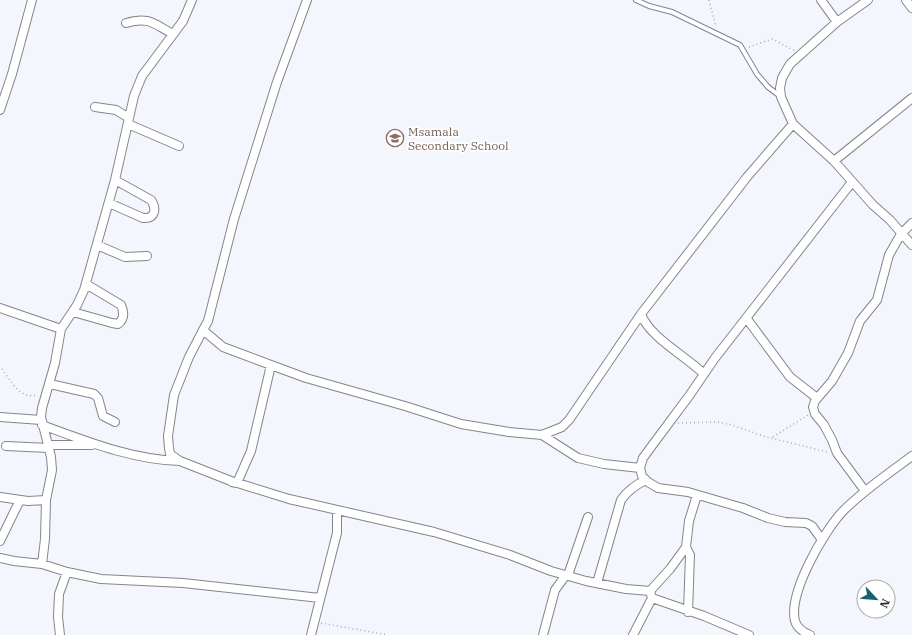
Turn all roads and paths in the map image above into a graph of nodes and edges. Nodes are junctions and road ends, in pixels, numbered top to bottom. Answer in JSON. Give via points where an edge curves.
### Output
{"nodes":[{"id":1,"x":32,"y":0,"type":"edge"},
{"id":2,"x":192,"y":0,"type":"edge"},
{"id":3,"x":307,"y":0,"type":"edge"},
{"id":4,"x":636,"y":0,"type":"edge"},
{"id":5,"x":709,"y":0,"type":"edge"},
{"id":6,"x":821,"y":0,"type":"edge"},
{"id":7,"x":868,"y":0,"type":"edge"},
{"id":8,"x":906,"y":0,"type":"edge"},
{"id":9,"x":912,"y":8,"type":"edge"},
{"id":10,"x":837,"y":22,"type":"junction"},
{"id":11,"x":126,"y":23,"type":"dead end"},
{"id":12,"x":717,"y":33,"type":"junction"},
{"id":13,"x":173,"y":34,"type":"junction"},
{"id":14,"x":743,"y":48,"type":"junction"},
{"id":15,"x":799,"y":54,"type":"junction"},
{"id":16,"x":781,"y":97,"type":"junction"},
{"id":17,"x":912,"y":98,"type":"edge"},
{"id":18,"x":95,"y":107,"type":"dead end"},
{"id":19,"x":0,"y":110,"type":"edge"},
{"id":20,"x":128,"y":121,"type":"junction"},
{"id":21,"x":793,"y":124,"type":"junction"},
{"id":22,"x":179,"y":146,"type":"dead end"},
{"id":23,"x":834,"y":161,"type":"junction"},
{"id":24,"x":115,"y":180,"type":"junction"},
{"id":25,"x":852,"y":182,"type":"junction"},
{"id":26,"x":109,"y":203,"type":"junction"},
{"id":27,"x":912,"y":224,"type":"edge"},
{"id":28,"x":901,"y":234,"type":"junction"},
{"id":29,"x":97,"y":245,"type":"junction"},
{"id":30,"x":912,"y":245,"type":"edge"},
{"id":31,"x":147,"y":256,"type":"dead end"},
{"id":32,"x":86,"y":284,"type":"junction"},
{"id":33,"x":0,"y":308,"type":"edge"},
{"id":34,"x":73,"y":312,"type":"junction"},
{"id":35,"x":641,"y":314,"type":"junction"},
{"id":36,"x":747,"y":319,"type":"junction"},
{"id":37,"x":61,"y":329,"type":"junction"},
{"id":38,"x":203,"y":330,"type":"junction"},
{"id":39,"x":271,"y":365,"type":"junction"},
{"id":40,"x":2,"y":369,"type":"dead end"},
{"id":41,"x":704,"y":374,"type":"junction"},
{"id":42,"x":48,"y":387,"type":"junction"},
{"id":43,"x":817,"y":398,"type":"junction"},
{"id":44,"x":814,"y":410,"type":"junction"},
{"id":45,"x":0,"y":416,"type":"edge"},
{"id":46,"x":42,"y":422,"type":"junction"},
{"id":47,"x":115,"y":422,"type":"dead end"},
{"id":48,"x":668,"y":424,"type":"junction"},
{"id":49,"x":542,"y":435,"type":"junction"},
{"id":50,"x":772,"y":438,"type":"junction"},
{"id":51,"x":99,"y":444,"type":"junction"},
{"id":52,"x":6,"y":446,"type":"dead end"},
{"id":53,"x":48,"y":447,"type":"junction"},
{"id":54,"x":836,"y":453,"type":"junction"},
{"id":55,"x":912,"y":456,"type":"edge"},
{"id":56,"x":180,"y":461,"type":"junction"},
{"id":57,"x":640,"y":468,"type":"junction"},
{"id":58,"x":646,"y":480,"type":"junction"},
{"id":59,"x":232,"y":481,"type":"junction"},
{"id":60,"x":865,"y":491,"type":"junction"},
{"id":61,"x":697,"y":495,"type":"junction"},
{"id":62,"x":0,"y":497,"type":"edge"},
{"id":63,"x":20,"y":500,"type":"junction"},
{"id":64,"x":46,"y":500,"type":"junction"},
{"id":65,"x":337,"y":511,"type":"junction"},
{"id":66,"x":588,"y":518,"type":"dead end"},
{"id":67,"x":822,"y":540,"type":"junction"},
{"id":68,"x":0,"y":542,"type":"edge"},
{"id":69,"x":686,"y":547,"type":"junction"},
{"id":70,"x":0,"y":558,"type":"edge"},
{"id":71,"x":42,"y":564,"type":"junction"},
{"id":72,"x":67,"y":572,"type":"junction"},
{"id":73,"x":567,"y":575,"type":"junction"},
{"id":74,"x":597,"y":583,"type":"junction"},
{"id":75,"x":651,"y":594,"type":"junction"},
{"id":76,"x":320,"y":598,"type":"junction"},
{"id":77,"x":688,"y":612,"type":"junction"},
{"id":78,"x":314,"y":622,"type":"junction"},
{"id":79,"x":60,"y":635,"type":"edge"},
{"id":80,"x":311,"y":635,"type":"edge"},
{"id":81,"x":388,"y":635,"type":"edge"},
{"id":82,"x":543,"y":635,"type":"edge"},
{"id":83,"x":633,"y":635,"type":"edge"},
{"id":84,"x":749,"y":635,"type":"edge"},
{"id":85,"x":809,"y":635,"type":"edge"}],
"edges":[{"from":1,"to":19,"type":"street"},
{"from":2,"to":13,"type":"street","via":[[183,21]]},
{"from":3,"to":38,"type":"street","via":[[277,82],[234,219],[208,321]]},
{"from":4,"to":12,"type":"lane","via":[[672,12]]},
{"from":5,"to":12,"type":"path"},
{"from":6,"to":10,"type":"street"},
{"from":7,"to":10,"type":"street"},
{"from":8,"to":9,"type":"street"},
{"from":10,"to":15,"type":"street"},
{"from":11,"to":13,"type":"street","via":[[152,21]]},
{"from":12,"to":14,"type":"lane"},
{"from":13,"to":20,"type":"street","via":[[142,76]]},
{"from":14,"to":15,"type":"path","via":[[772,39]]},
{"from":14,"to":16,"type":"lane","via":[[757,74]]},
{"from":15,"to":16,"type":"street","via":[[782,78]]},
{"from":16,"to":21,"type":"street"},
{"from":17,"to":23,"type":"street"},
{"from":18,"to":20,"type":"street","via":[[116,110]]},
{"from":20,"to":22,"type":"street"},
{"from":20,"to":24,"type":"street"},
{"from":21,"to":23,"type":"street"},
{"from":21,"to":35,"type":"street","via":[[747,177]]},
{"from":23,"to":25,"type":"street"},
{"from":24,"to":26,"type":"street"},
{"from":24,"to":26,"type":"street","via":[[151,200],[153,216],[149,219],[143,218]]},
{"from":25,"to":28,"type":"street"},
{"from":25,"to":36,"type":"street"},
{"from":26,"to":29,"type":"street"},
{"from":27,"to":28,"type":"street"},
{"from":28,"to":30,"type":"street"},
{"from":28,"to":43,"type":"street","via":[[889,255],[877,300],[860,321],[848,353],[832,381]]},
{"from":29,"to":31,"type":"street","via":[[125,257]]},
{"from":29,"to":32,"type":"street"},
{"from":32,"to":34,"type":"street"},
{"from":32,"to":34,"type":"street","via":[[121,305],[122,321],[118,324],[112,323]]},
{"from":33,"to":37,"type":"street"},
{"from":34,"to":37,"type":"street"},
{"from":35,"to":41,"type":"street","via":[[651,331]]},
{"from":35,"to":49,"type":"street","via":[[569,420],[562,427]]},
{"from":36,"to":41,"type":"street"},
{"from":36,"to":43,"type":"street","via":[[790,378]]},
{"from":37,"to":42,"type":"street"},
{"from":38,"to":39,"type":"street","via":[[223,347]]},
{"from":38,"to":56,"type":"street","via":[[174,394],[168,436],[169,448],[170,454]]},
{"from":39,"to":49,"type":"street","via":[[306,378],[461,424]]},
{"from":39,"to":59,"type":"street","via":[[247,461],[237,482]]},
{"from":40,"to":42,"type":"path","via":[[22,393],[34,396]]},
{"from":41,"to":48,"type":"street"},
{"from":42,"to":46,"type":"street","via":[[42,408]]},
{"from":42,"to":47,"type":"street","via":[[94,394],[98,398],[103,416]]},
{"from":43,"to":44,"type":"street"},
{"from":44,"to":50,"type":"path"},
{"from":44,"to":54,"type":"street","via":[[824,425]]},
{"from":45,"to":46,"type":"street"},
{"from":46,"to":51,"type":"street"},
{"from":46,"to":53,"type":"street"},
{"from":48,"to":50,"type":"path","via":[[718,422]]},
{"from":48,"to":57,"type":"street","via":[[643,458]]},
{"from":49,"to":57,"type":"street","via":[[578,458]]},
{"from":50,"to":54,"type":"path"},
{"from":51,"to":53,"type":"street"},
{"from":51,"to":56,"type":"street","via":[[158,461]]},
{"from":52,"to":53,"type":"street"},
{"from":53,"to":64,"type":"street","via":[[52,470]]},
{"from":54,"to":60,"type":"street"},
{"from":55,"to":60,"type":"street"},
{"from":56,"to":59,"type":"street"},
{"from":57,"to":58,"type":"street"},
{"from":58,"to":61,"type":"street","via":[[658,488]]},
{"from":58,"to":74,"type":"street","via":[[626,492],[621,500]]},
{"from":59,"to":65,"type":"street"},
{"from":60,"to":67,"type":"street","via":[[835,520]]},
{"from":61,"to":67,"type":"street","via":[[768,518],[806,523],[812,526]]},
{"from":61,"to":69,"type":"street","via":[[689,521]]},
{"from":62,"to":63,"type":"street"},
{"from":63,"to":64,"type":"street"},
{"from":63,"to":68,"type":"street"},
{"from":64,"to":71,"type":"street"},
{"from":65,"to":73,"type":"street","via":[[434,532]]},
{"from":65,"to":76,"type":"street","via":[[337,533]]},
{"from":66,"to":73,"type":"street"},
{"from":67,"to":85,"type":"street","via":[[806,568],[795,603],[795,621],[802,631]]},
{"from":69,"to":75,"type":"street"},
{"from":69,"to":77,"type":"street","via":[[690,555]]},
{"from":70,"to":71,"type":"street"},
{"from":71,"to":72,"type":"street"},
{"from":72,"to":76,"type":"street","via":[[101,580],[183,583]]},
{"from":72,"to":79,"type":"street","via":[[59,594]]},
{"from":73,"to":74,"type":"street"},
{"from":73,"to":82,"type":"street","via":[[555,590]]},
{"from":74,"to":75,"type":"street"},
{"from":75,"to":77,"type":"street"},
{"from":75,"to":83,"type":"street"},
{"from":76,"to":78,"type":"street"},
{"from":77,"to":84,"type":"street"},
{"from":78,"to":80,"type":"street"},
{"from":78,"to":81,"type":"path"}]}
